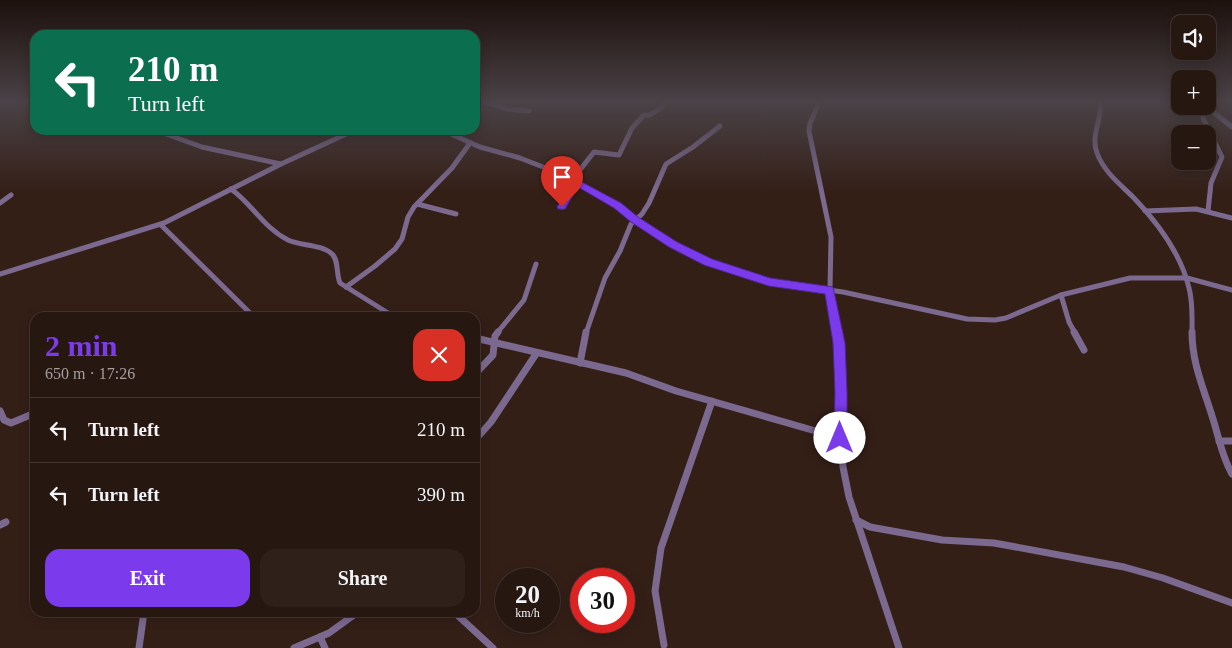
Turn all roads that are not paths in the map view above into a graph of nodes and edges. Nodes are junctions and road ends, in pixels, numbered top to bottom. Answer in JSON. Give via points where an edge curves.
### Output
{"nodes":[{"id":1,"x":630,"y":131,"type":"edge"},
{"id":2,"x":713,"y":131,"type":"edge"},
{"id":3,"x":809,"y":131,"type":"edge"},
{"id":4,"x":1094,"y":131,"type":"edge"},
{"id":5,"x":1210,"y":131,"type":"edge"},
{"id":6,"x":168,"y":135,"type":"edge"},
{"id":7,"x":344,"y":135,"type":"edge"},
{"id":8,"x":453,"y":135,"type":"edge"},
{"id":9,"x":470,"y":143,"type":"junction"},
{"id":10,"x":281,"y":164,"type":"junction"},
{"id":11,"x":574,"y":181,"type":"junction"},
{"id":12,"x":231,"y":189,"type":"junction"},
{"id":13,"x":11,"y":195,"type":"dead end"},
{"id":14,"x":0,"y":203,"type":"edge"},
{"id":15,"x":417,"y":204,"type":"junction"},
{"id":16,"x":562,"y":207,"type":"dead end"},
{"id":17,"x":1145,"y":211,"type":"junction"},
{"id":18,"x":1208,"y":211,"type":"junction"},
{"id":19,"x":456,"y":214,"type":"dead end"},
{"id":20,"x":1232,"y":218,"type":"edge"},
{"id":21,"x":634,"y":220,"type":"junction"},
{"id":22,"x":161,"y":225,"type":"junction"},
{"id":23,"x":536,"y":264,"type":"dead end"},
{"id":24,"x":0,"y":274,"type":"edge"},
{"id":25,"x":1187,"y":278,"type":"junction"},
{"id":26,"x":346,"y":287,"type":"junction"},
{"id":27,"x":830,"y":290,"type":"junction"},
{"id":28,"x":1232,"y":290,"type":"edge"},
{"id":29,"x":1061,"y":295,"type":"junction"},
{"id":30,"x":249,"y":312,"type":"edge"},
{"id":31,"x":386,"y":312,"type":"edge"},
{"id":32,"x":480,"y":339,"type":"edge"},
{"id":33,"x":494,"y":343,"type":"junction"},
{"id":34,"x":1084,"y":350,"type":"dead end"},
{"id":35,"x":536,"y":354,"type":"junction"},
{"id":36,"x":580,"y":362,"type":"junction"},
{"id":37,"x":480,"y":368,"type":"edge"},
{"id":38,"x":712,"y":401,"type":"junction"},
{"id":39,"x":0,"y":411,"type":"edge"},
{"id":40,"x":30,"y":415,"type":"edge"},
{"id":41,"x":480,"y":434,"type":"edge"},
{"id":42,"x":840,"y":438,"type":"junction"},
{"id":43,"x":1219,"y":441,"type":"junction"},
{"id":44,"x":1232,"y":441,"type":"edge"},
{"id":45,"x":1232,"y":474,"type":"edge"},
{"id":46,"x":856,"y":520,"type":"junction"},
{"id":47,"x":1232,"y":603,"type":"edge"},
{"id":48,"x":143,"y":617,"type":"edge"},
{"id":49,"x":353,"y":617,"type":"edge"},
{"id":50,"x":459,"y":617,"type":"edge"},
{"id":51,"x":320,"y":637,"type":"junction"},
{"id":52,"x":664,"y":644,"type":"dead end"},
{"id":53,"x":139,"y":648,"type":"edge"},
{"id":54,"x":294,"y":648,"type":"edge"},
{"id":55,"x":325,"y":648,"type":"edge"},
{"id":56,"x":493,"y":648,"type":"edge"},
{"id":57,"x":899,"y":648,"type":"edge"}],
"edges":[{"from":1,"to":11,"type":"street","via":[[619,155],[594,152]]},
{"from":2,"to":21,"type":"street","via":[[666,164],[649,203]]},
{"from":3,"to":27,"type":"street","via":[[831,233]]},
{"from":4,"to":17,"type":"street","via":[[1099,156],[1114,181]]},
{"from":5,"to":18,"type":"street","via":[[1222,157],[1210,188]]},
{"from":6,"to":10,"type":"street","via":[[222,153]]},
{"from":7,"to":10,"type":"street"},
{"from":8,"to":9,"type":"street"},
{"from":9,"to":11,"type":"street","via":[[536,164]]},
{"from":9,"to":15,"type":"street","via":[[454,166]]},
{"from":10,"to":12,"type":"street"},
{"from":11,"to":16,"type":"street"},
{"from":11,"to":21,"type":"street","via":[[618,205]]},
{"from":12,"to":22,"type":"street"},
{"from":12,"to":26,"type":"street","via":[[244,198],[274,232],[334,256],[335,273]]},
{"from":13,"to":14,"type":"street"},
{"from":15,"to":19,"type":"street"},
{"from":15,"to":26,"type":"street","via":[[407,220],[399,244]]},
{"from":17,"to":18,"type":"street"},
{"from":17,"to":25,"type":"street","via":[[1163,235]]},
{"from":18,"to":20,"type":"street"},
{"from":21,"to":27,"type":"street","via":[[687,253],[734,272],[769,282]]},
{"from":21,"to":36,"type":"street","via":[[605,278],[584,339]]},
{"from":22,"to":24,"type":"street"},
{"from":22,"to":30,"type":"street"},
{"from":23,"to":33,"type":"street","via":[[524,300],[495,336]]},
{"from":25,"to":28,"type":"street"},
{"from":25,"to":29,"type":"street","via":[[1130,278]]},
{"from":25,"to":43,"type":"street","via":[[1193,318],[1192,350]]},
{"from":26,"to":31,"type":"street"},
{"from":27,"to":29,"type":"street","via":[[966,320],[1006,318]]},
{"from":27,"to":42,"type":"street","via":[[839,343]]},
{"from":29,"to":34,"type":"street","via":[[1069,322]]},
{"from":32,"to":33,"type":"street"},
{"from":33,"to":35,"type":"street"},
{"from":33,"to":37,"type":"street","via":[[492,355]]},
{"from":35,"to":36,"type":"street"},
{"from":35,"to":41,"type":"street"},
{"from":36,"to":38,"type":"street"},
{"from":38,"to":42,"type":"street"},
{"from":38,"to":52,"type":"street","via":[[661,548],[655,591]]},
{"from":39,"to":40,"type":"street","via":[[4,420],[11,423]]},
{"from":42,"to":46,"type":"street","via":[[847,490]]},
{"from":43,"to":44,"type":"street"},
{"from":43,"to":45,"type":"street"},
{"from":46,"to":47,"type":"street","via":[[870,527],[942,540],[994,543],[1134,569]]},
{"from":46,"to":57,"type":"street"},
{"from":48,"to":53,"type":"street"},
{"from":49,"to":51,"type":"street"},
{"from":50,"to":56,"type":"street"},
{"from":51,"to":54,"type":"street"},
{"from":51,"to":55,"type":"street"}]}
